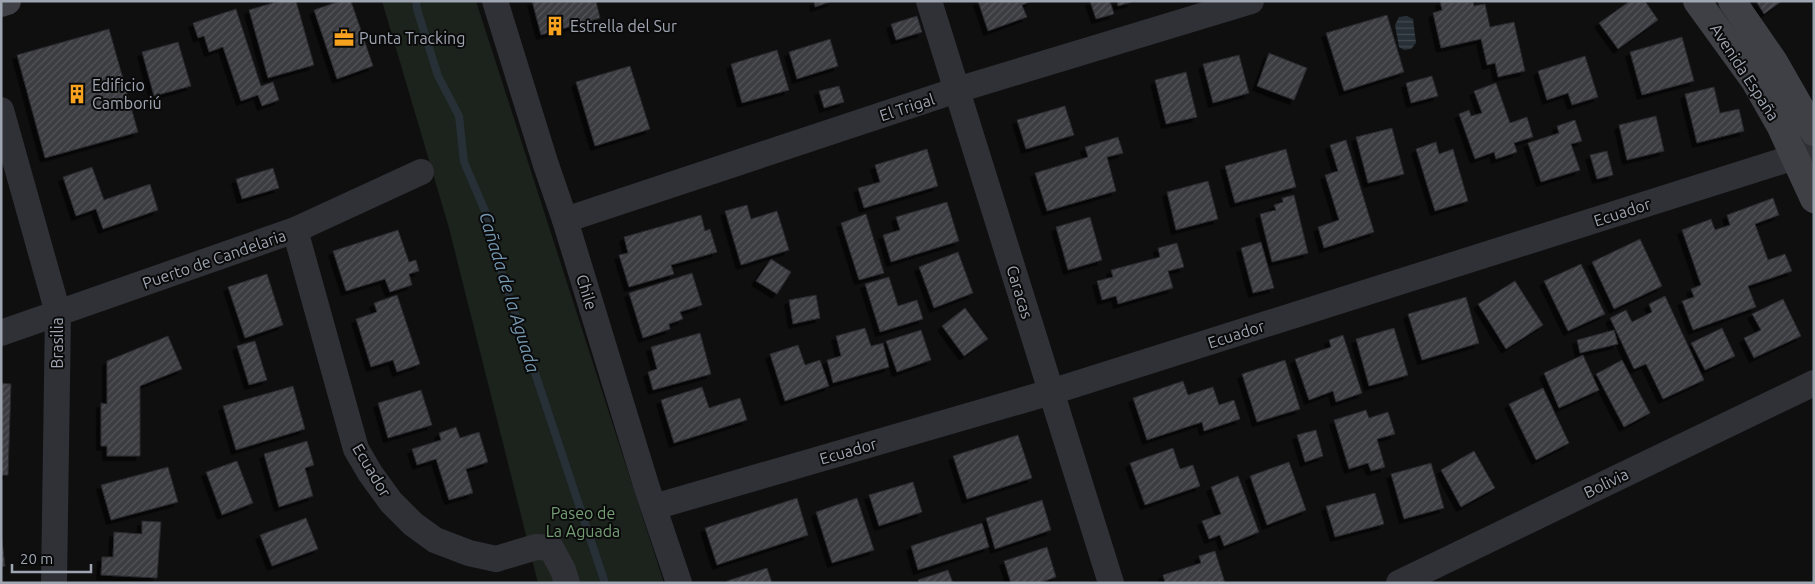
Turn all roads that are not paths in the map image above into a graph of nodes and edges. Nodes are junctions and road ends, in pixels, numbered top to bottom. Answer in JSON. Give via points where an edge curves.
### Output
{"nodes":[{"id":1,"x":7,"y":1,"type":"edge"},
{"id":2,"x":495,"y":1,"type":"edge"},
{"id":3,"x":929,"y":1,"type":"edge"},
{"id":4,"x":1251,"y":1,"type":"edge"},
{"id":5,"x":1697,"y":1,"type":"edge"},
{"id":6,"x":1732,"y":1,"type":"edge"},
{"id":7,"x":1,"y":3,"type":"edge"},
{"id":8,"x":957,"y":90,"type":"junction"},
{"id":9,"x":1,"y":110,"type":"edge"},
{"id":10,"x":1803,"y":121,"type":"edge"},
{"id":11,"x":1804,"y":154,"type":"edge"},
{"id":12,"x":422,"y":172,"type":"dead end"},
{"id":13,"x":1814,"y":199,"type":"edge"},
{"id":14,"x":565,"y":220,"type":"junction"},
{"id":15,"x":295,"y":230,"type":"junction"},
{"id":16,"x":58,"y":313,"type":"junction"},
{"id":17,"x":1,"y":333,"type":"edge"},
{"id":18,"x":1814,"y":383,"type":"edge"},
{"id":19,"x":1051,"y":392,"type":"junction"},
{"id":20,"x":654,"y":507,"type":"junction"},
{"id":21,"x":54,"y":583,"type":"edge"},
{"id":22,"x":567,"y":583,"type":"edge"},
{"id":23,"x":679,"y":583,"type":"edge"},
{"id":24,"x":1111,"y":583,"type":"edge"},
{"id":25,"x":1399,"y":583,"type":"edge"}],
"edges":[{"from":1,"to":7,"type":"main road"},
{"from":2,"to":14,"type":"street","name":"Chile"},
{"from":3,"to":8,"type":"street","name":"Caracas"},
{"from":4,"to":8,"type":"street","name":"El Trigal"},
{"from":5,"to":10,"type":"main road","name":"Avenida España","via":[[1755,81]]},
{"from":6,"to":10,"type":"main road","name":"Avenida España","via":[[1774,62]]},
{"from":8,"to":14,"type":"street","name":"El Trigal"},
{"from":8,"to":19,"type":"street","name":"Caracas"},
{"from":9,"to":16,"type":"street","name":"Brasilia"},
{"from":10,"to":11,"type":"main road","name":"Avenida España"},
{"from":11,"to":13,"type":"main road","name":"Avenida España"},
{"from":11,"to":19,"type":"street","name":"Ecuador"},
{"from":12,"to":15,"type":"street","name":"Puerto de Candelaria"},
{"from":14,"to":20,"type":"street","name":"Chile"},
{"from":15,"to":16,"type":"street","name":"Puerto de Candelaria"},
{"from":15,"to":22,"type":"street","name":"Ecuador","via":[[356,449],[391,502],[435,540],[469,554],[496,559],[536,546],[551,548]]},
{"from":16,"to":17,"type":"street","name":"Puerto de Candelaria"},
{"from":16,"to":21,"type":"street","name":"Brasilia"},
{"from":18,"to":25,"type":"street","name":"Bolivia"},
{"from":19,"to":20,"type":"street","name":"Ecuador"},
{"from":19,"to":24,"type":"street","name":"Caracas"},
{"from":20,"to":23,"type":"street","name":"Chile"}]}
